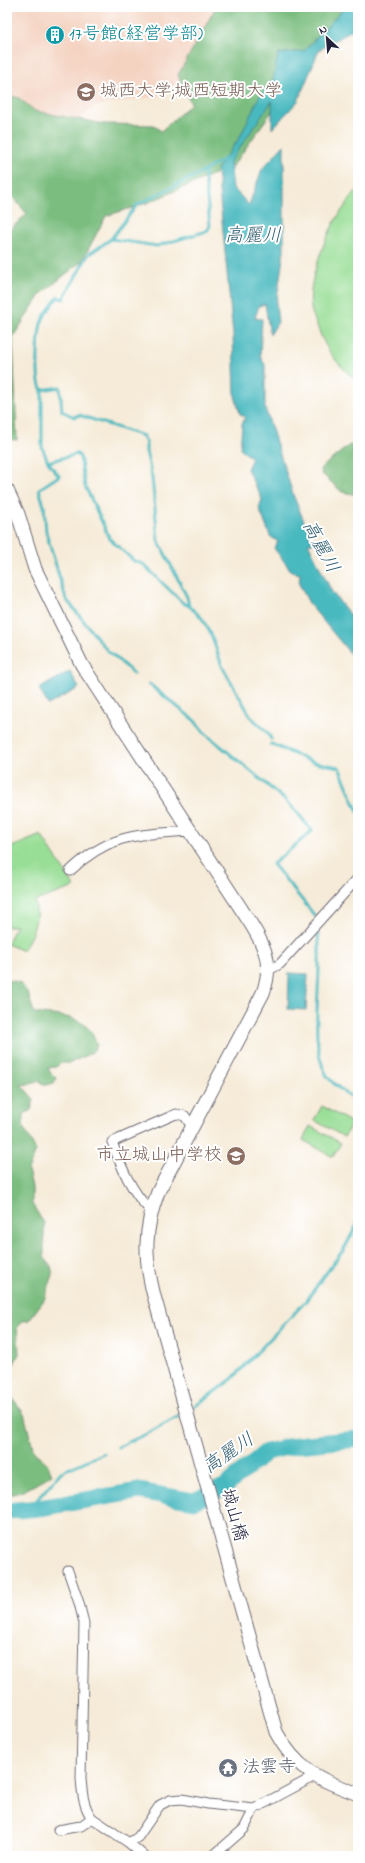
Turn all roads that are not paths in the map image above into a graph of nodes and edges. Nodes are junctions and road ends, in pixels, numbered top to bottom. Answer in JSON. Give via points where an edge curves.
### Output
{"nodes":[{"id":1,"x":7,"y":490,"type":"edge"},
{"id":2,"x":190,"y":830,"type":"junction"},
{"id":3,"x":70,"y":871,"type":"dead end"},
{"id":4,"x":358,"y":878,"type":"edge"},
{"id":5,"x":269,"y":970,"type":"junction"},
{"id":6,"x":192,"y":1127,"type":"junction"},
{"id":7,"x":151,"y":1211,"type":"junction"},
{"id":8,"x":68,"y":1571,"type":"dead end"},
{"id":9,"x":315,"y":1776,"type":"junction"},
{"id":10,"x":358,"y":1794,"type":"edge"},
{"id":11,"x":254,"y":1808,"type":"junction"},
{"id":12,"x":92,"y":1818,"type":"junction"},
{"id":13,"x":58,"y":1830,"type":"dead end"},
{"id":14,"x":129,"y":1843,"type":"junction"},
{"id":15,"x":144,"y":1856,"type":"edge"},
{"id":16,"x":213,"y":1856,"type":"edge"}],
"edges":[{"from":1,"to":2,"type":"street","via":[[18,514],[35,569],[82,665]]},
{"from":2,"to":3,"type":"street","via":[[114,841],[100,847]]},
{"from":2,"to":5,"type":"street","via":[[258,935],[266,952]]},
{"from":4,"to":5,"type":"street","via":[[280,964]]},
{"from":5,"to":6,"type":"street","name":"城山橋","via":[[264,993]]},
{"from":6,"to":7,"type":"street","name":"城山橋","via":[[158,1192]]},
{"from":6,"to":7,"type":"street","via":[[185,1116],[176,1114],[112,1142],[134,1190],[141,1202]]},
{"from":7,"to":9,"type":"street","name":"城山橋","via":[[146,1245],[147,1267],[276,1732],[289,1754]]},
{"from":8,"to":12,"type":"street","via":[[84,1623],[81,1778],[83,1800]]},
{"from":9,"to":10,"type":"street","name":"城山橋"},
{"from":9,"to":11,"type":"street"},
{"from":11,"to":14,"type":"street","via":[[182,1799],[170,1800],[160,1805],[138,1837]]},
{"from":11,"to":16,"type":"street","via":[[244,1829]]},
{"from":12,"to":13,"type":"street","via":[[81,1826]]},
{"from":12,"to":14,"type":"street"},
{"from":14,"to":15,"type":"street"}]}
